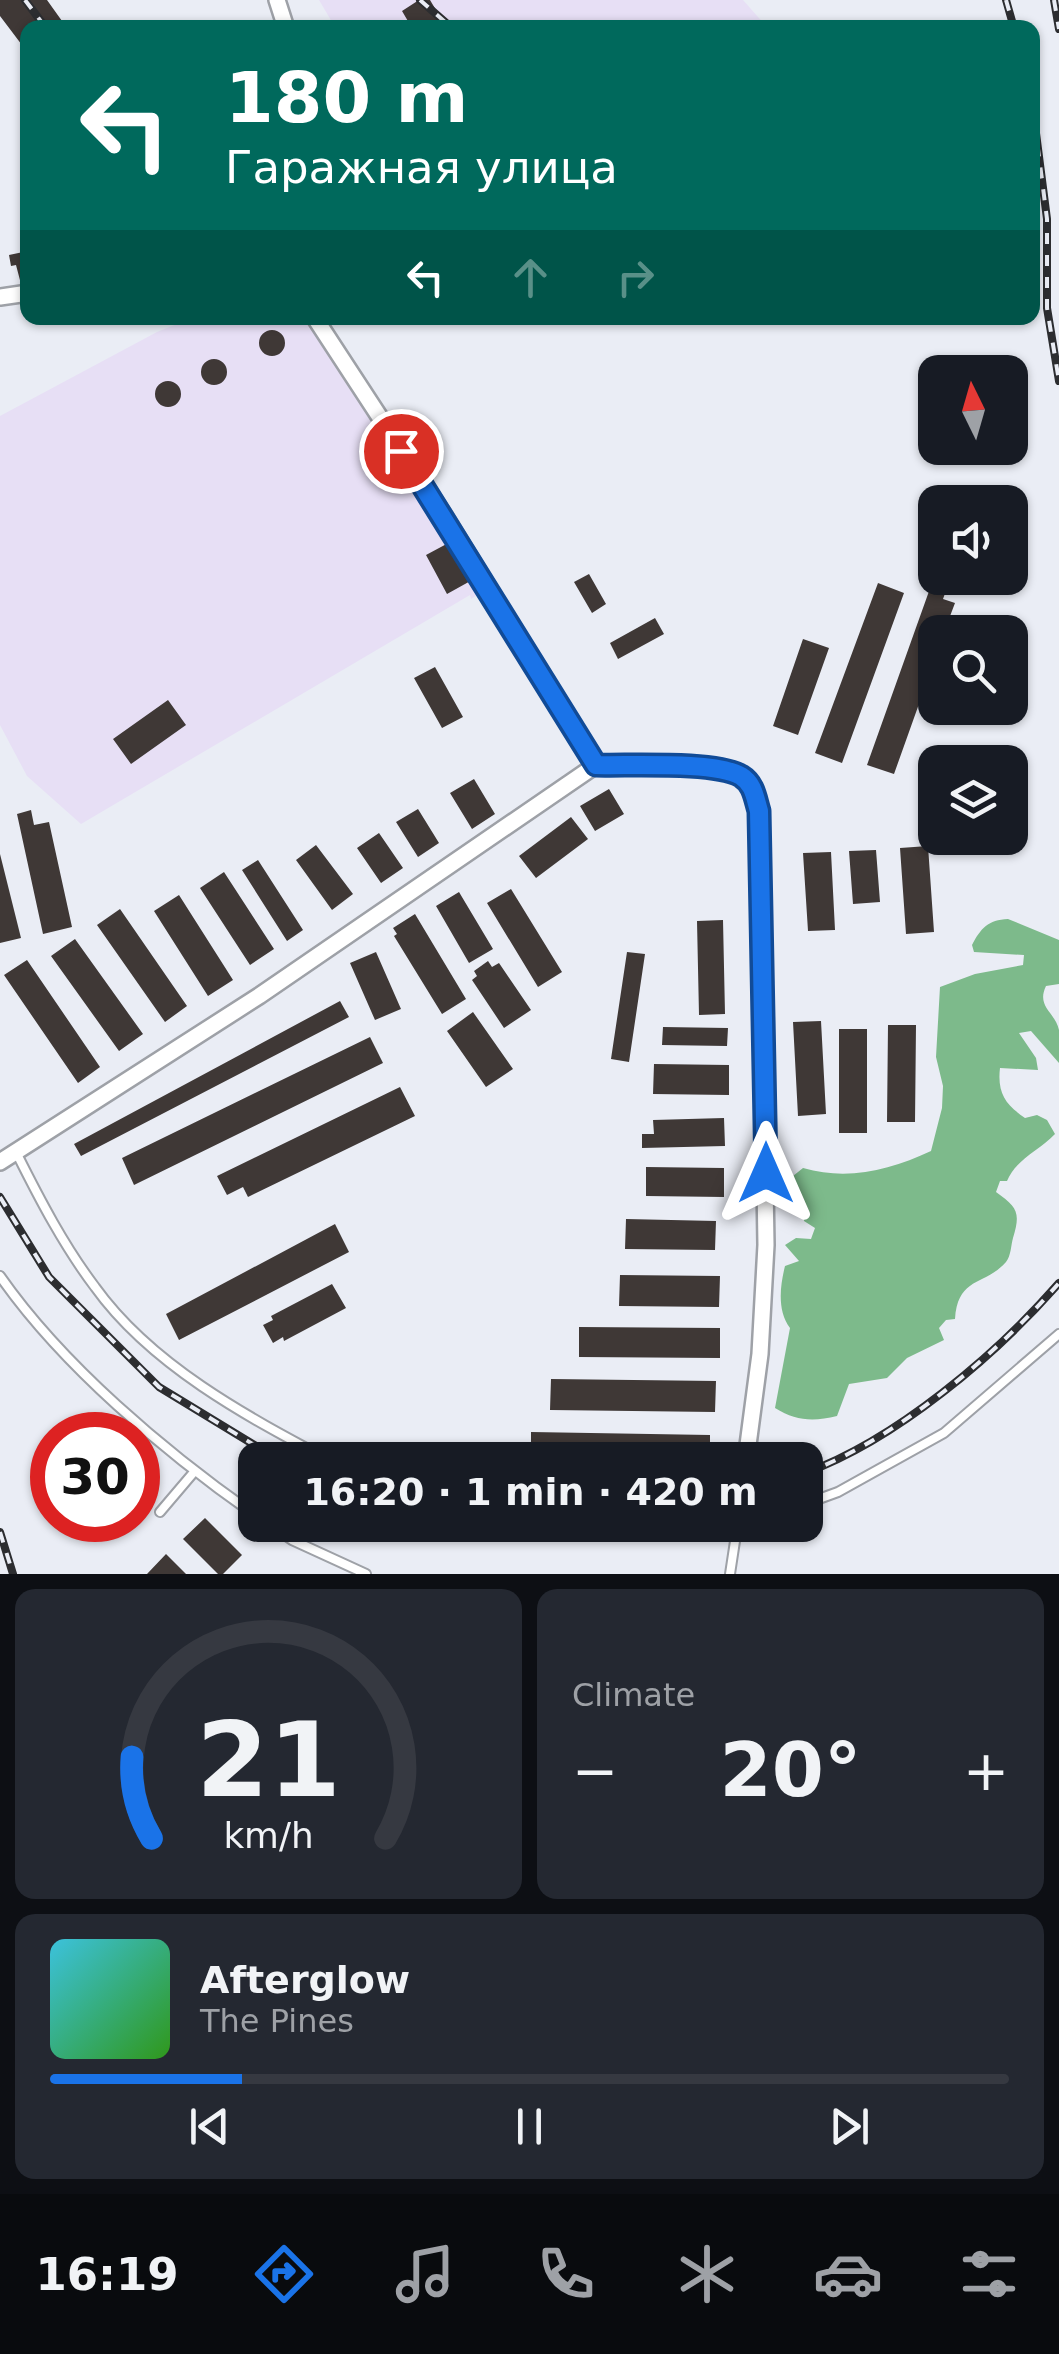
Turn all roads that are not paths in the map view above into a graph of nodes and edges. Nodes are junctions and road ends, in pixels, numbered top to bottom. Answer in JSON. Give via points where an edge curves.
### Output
{"nodes":[{"id":1,"x":319,"y":325,"type":"edge"},
{"id":2,"x":596,"y":765,"type":"junction"},
{"id":3,"x":17,"y":1154,"type":"junction"},
{"id":4,"x":0,"y":1162,"type":"edge"},
{"id":5,"x":0,"y":1276,"type":"edge"},
{"id":6,"x":1059,"y":1334,"type":"edge"},
{"id":7,"x":295,"y":1442,"type":"edge"},
{"id":8,"x":748,"y":1442,"type":"edge"},
{"id":9,"x":194,"y":1472,"type":"junction"},
{"id":10,"x":823,"y":1497,"type":"edge"},
{"id":11,"x":238,"y":1502,"type":"edge"},
{"id":12,"x":160,"y":1512,"type":"dead end"},
{"id":13,"x":296,"y":1542,"type":"edge"},
{"id":14,"x":734,"y":1542,"type":"edge"},
{"id":15,"x":366,"y":1574,"type":"edge"},
{"id":16,"x":730,"y":1574,"type":"edge"}],
"edges":[{"from":1,"to":2,"type":"street"},
{"from":2,"to":3,"type":"street"},
{"from":2,"to":8,"type":"street","via":[[718,769],[742,776],[759,811],[766,1245]]},
{"from":3,"to":4,"type":"street"},
{"from":3,"to":7,"type":"lane","via":[[96,1290],[140,1336],[172,1365]]},
{"from":5,"to":9,"type":"lane","via":[[34,1324]]},
{"from":6,"to":10,"type":"lane","via":[[944,1432]]},
{"from":9,"to":11,"type":"lane"},
{"from":9,"to":12,"type":"lane"},
{"from":13,"to":15,"type":"lane"},
{"from":14,"to":16,"type":"lane"}]}
